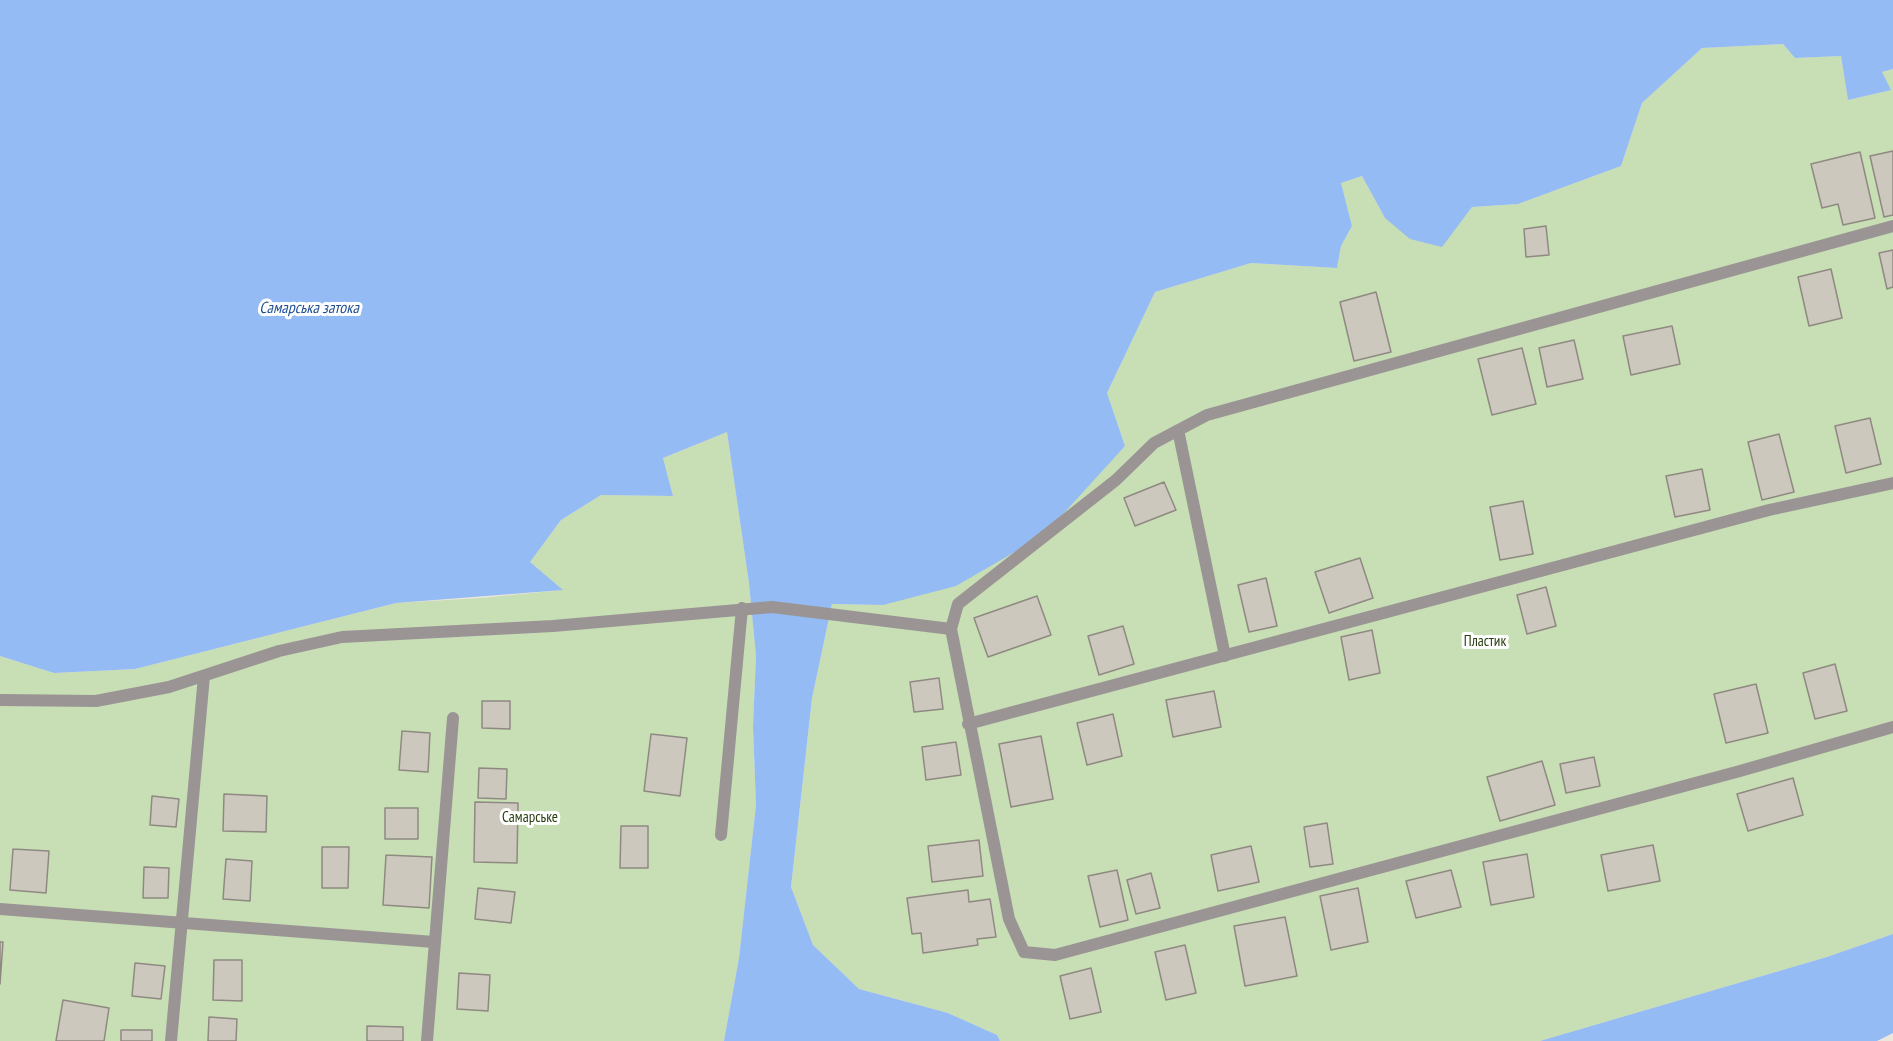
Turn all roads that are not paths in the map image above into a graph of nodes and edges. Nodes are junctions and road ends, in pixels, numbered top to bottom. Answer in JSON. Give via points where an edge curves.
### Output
{"nodes":[{"id":1,"x":1893,"y":226,"type":"edge"},
{"id":2,"x":1178,"y":430,"type":"junction"},
{"id":3,"x":1893,"y":483,"type":"edge"},
{"id":4,"x":742,"y":608,"type":"junction"},
{"id":5,"x":951,"y":629,"type":"junction"},
{"id":6,"x":1225,"y":656,"type":"junction"},
{"id":7,"x":204,"y":676,"type":"junction"},
{"id":8,"x":0,"y":700,"type":"edge"},
{"id":9,"x":453,"y":718,"type":"dead end"},
{"id":10,"x":968,"y":724,"type":"junction"},
{"id":11,"x":1893,"y":727,"type":"edge"},
{"id":12,"x":721,"y":835,"type":"dead end"},
{"id":13,"x":0,"y":909,"type":"edge"},
{"id":14,"x":182,"y":924,"type":"junction"},
{"id":15,"x":434,"y":942,"type":"junction"},
{"id":16,"x":171,"y":1041,"type":"edge"},
{"id":17,"x":427,"y":1041,"type":"edge"}],
"edges":[{"from":1,"to":2,"type":"lane","via":[[1207,416]]},
{"from":2,"to":5,"type":"lane","via":[[1154,443],[1116,480],[958,604]]},
{"from":2,"to":6,"type":"lane"},
{"from":3,"to":6,"type":"lane","via":[[1769,510]]},
{"from":4,"to":5,"type":"lane","via":[[772,607]]},
{"from":4,"to":7,"type":"lane","via":[[576,624],[342,636],[279,651]]},
{"from":4,"to":12,"type":"lane"},
{"from":5,"to":10,"type":"lane"},
{"from":6,"to":10,"type":"lane"},
{"from":7,"to":8,"type":"lane","via":[[96,701]]},
{"from":7,"to":14,"type":"lane"},
{"from":9,"to":15,"type":"lane"},
{"from":10,"to":11,"type":"lane","via":[[1009,919],[1024,952],[1055,955]]},
{"from":13,"to":14,"type":"lane"},
{"from":14,"to":15,"type":"lane"},
{"from":14,"to":16,"type":"lane"},
{"from":15,"to":17,"type":"lane"}]}
